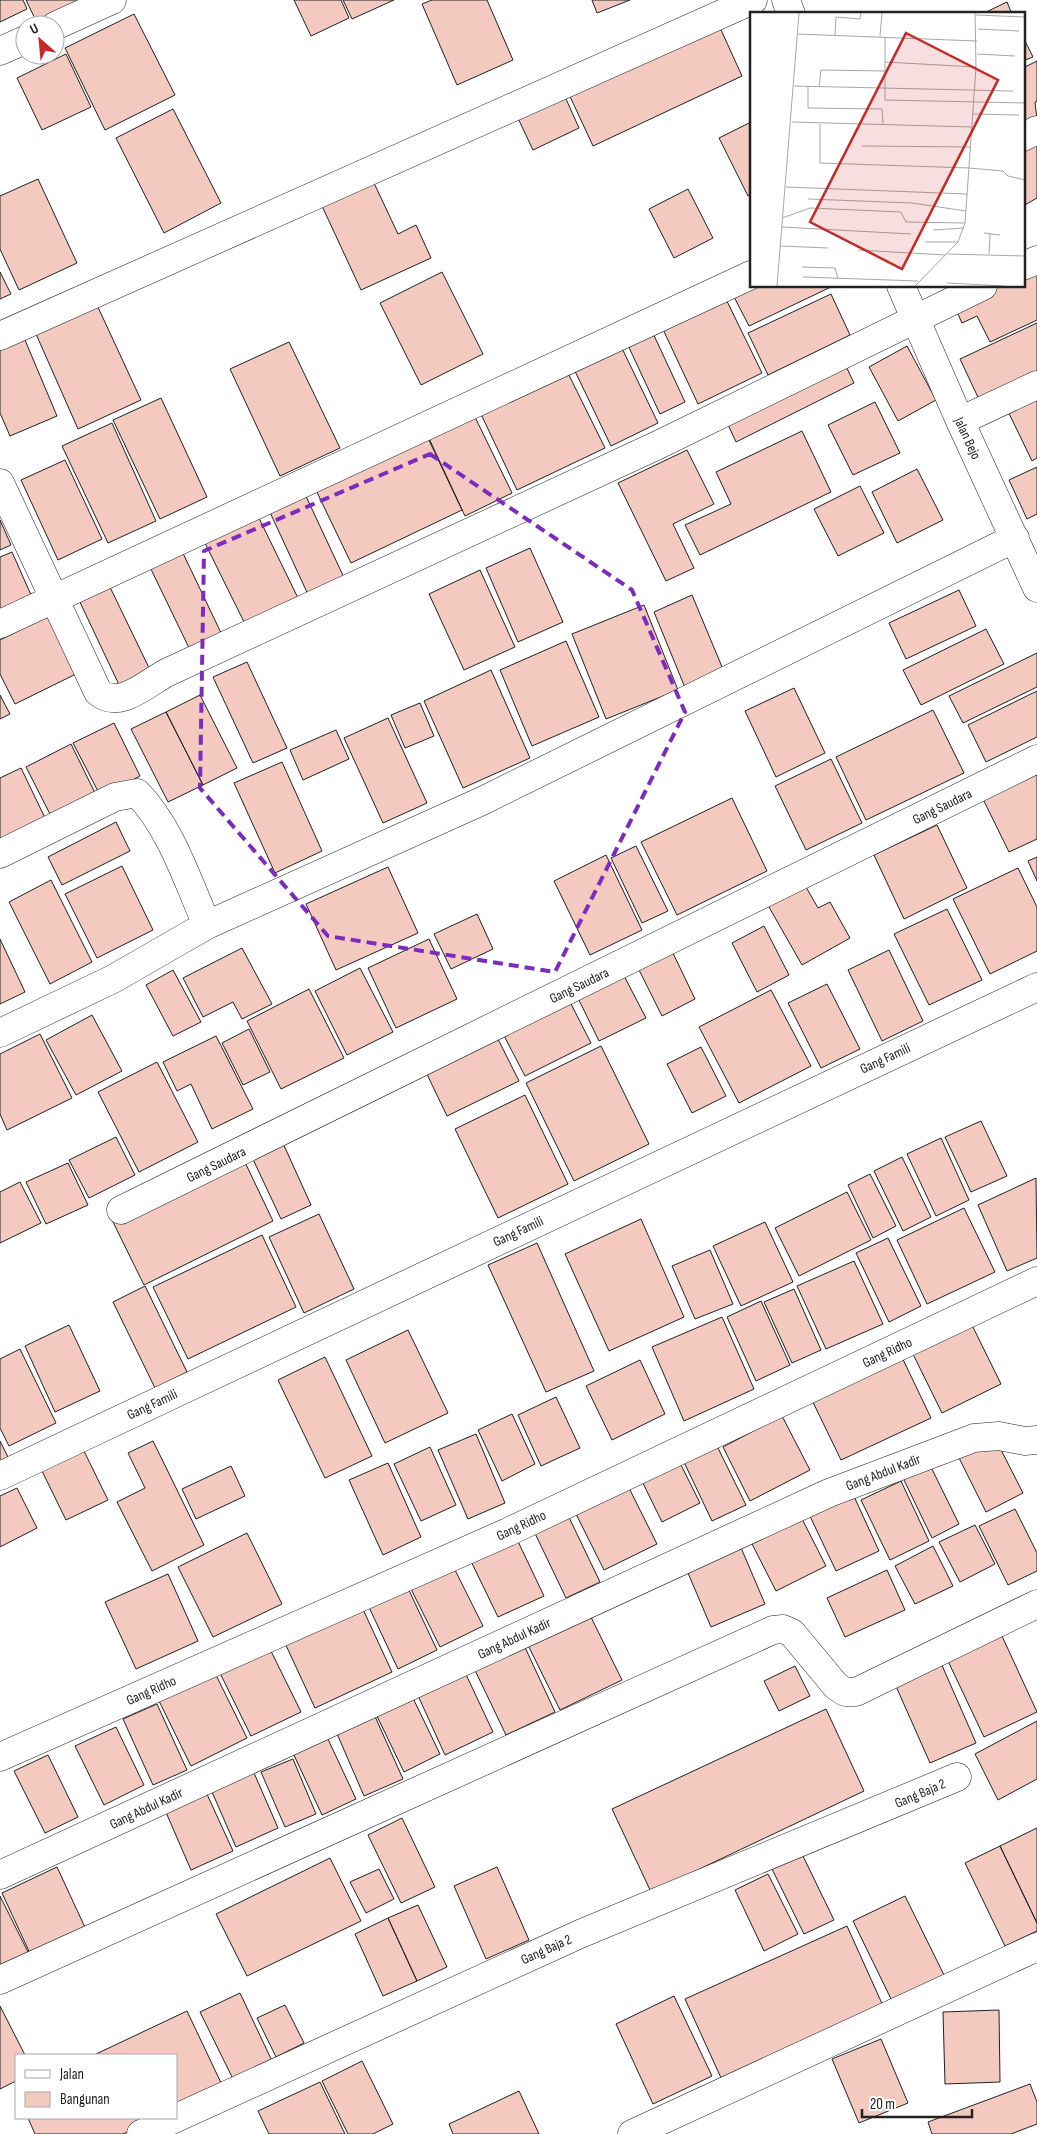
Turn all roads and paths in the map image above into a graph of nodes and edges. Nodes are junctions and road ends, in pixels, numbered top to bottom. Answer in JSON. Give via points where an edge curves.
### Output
{"nodes":[{"id":1,"x":112,"y":0,"type":"edge"},
{"id":2,"x":753,"y":0,"type":"edge"},
{"id":3,"x":786,"y":0,"type":"edge"},
{"id":4,"x":790,"y":12,"type":"edge"},
{"id":5,"x":65,"y":21,"type":"edge"},
{"id":6,"x":15,"y":44,"type":"edge"},
{"id":7,"x":0,"y":51,"type":"edge"},
{"id":8,"x":1037,"y":130,"type":"edge"},
{"id":9,"x":1024,"y":136,"type":"edge"},
{"id":10,"x":1037,"y":260,"type":"edge"},
{"id":11,"x":1024,"y":266,"type":"edge"},
{"id":12,"x":750,"y":275,"type":"edge"},
{"id":13,"x":902,"y":288,"type":"edge"},
{"id":14,"x":979,"y":288,"type":"edge"},
{"id":15,"x":916,"y":320,"type":"junction"},
{"id":16,"x":0,"y":336,"type":"edge"},
{"id":17,"x":1037,"y":385,"type":"edge"},
{"id":18,"x":960,"y":421,"type":"junction"},
{"id":19,"x":0,"y":483,"type":"edge"},
{"id":20,"x":1014,"y":538,"type":"junction"},
{"id":21,"x":1037,"y":588,"type":"edge"},
{"id":22,"x":55,"y":598,"type":"junction"},
{"id":23,"x":0,"y":624,"type":"edge"},
{"id":24,"x":1037,"y":759,"type":"edge"},
{"id":25,"x":0,"y":854,"type":"edge"},
{"id":26,"x":207,"y":925,"type":"junction"},
{"id":27,"x":1037,"y":987,"type":"edge"},
{"id":28,"x":0,"y":1034,"type":"edge"},
{"id":29,"x":121,"y":1210,"type":"dead end"},
{"id":30,"x":1037,"y":1281,"type":"edge"},
{"id":31,"x":1037,"y":1440,"type":"edge"},
{"id":32,"x":0,"y":1476,"type":"edge"},
{"id":33,"x":1037,"y":1604,"type":"edge"},
{"id":34,"x":0,"y":1757,"type":"edge"},
{"id":35,"x":957,"y":1777,"type":"dead end"},
{"id":36,"x":0,"y":1875,"type":"edge"},
{"id":37,"x":1037,"y":1947,"type":"edge"},
{"id":38,"x":0,"y":1980,"type":"edge"},
{"id":39,"x":178,"y":2117,"type":"edge"},
{"id":40,"x":174,"y":2119,"type":"edge"},
{"id":41,"x":141,"y":2134,"type":"edge"},
{"id":42,"x":632,"y":2134,"type":"edge"}],
"edges":[{"from":1,"to":5,"type":"street"},
{"from":2,"to":16,"type":"street"},
{"from":3,"to":4,"type":"street"},
{"from":6,"to":7,"type":"street"},
{"from":8,"to":9,"type":"street"},
{"from":10,"to":11,"type":"street"},
{"from":12,"to":22,"type":"street"},
{"from":13,"to":15,"type":"street","name":"Jalan Bejo"},
{"from":14,"to":15,"type":"street"},
{"from":15,"to":18,"type":"street","name":"Jalan Bejo"},
{"from":15,"to":22,"type":"street","via":[[658,445],[166,673],[119,700],[106,699],[98,692]]},
{"from":17,"to":18,"type":"street"},
{"from":18,"to":20,"type":"street","name":"Jalan Bejo"},
{"from":19,"to":22,"type":"street"},
{"from":20,"to":21,"type":"street","name":"Jalan Bejo"},
{"from":20,"to":26,"type":"street","via":[[482,801]]},
{"from":22,"to":23,"type":"street"},
{"from":24,"to":29,"type":"street","name":"Gang Saudara"},
{"from":25,"to":26,"type":"street","via":[[114,797],[137,793],[163,827]]},
{"from":26,"to":28,"type":"street","via":[[113,979]]},
{"from":27,"to":32,"type":"street","name":"Gang Famili"},
{"from":30,"to":34,"type":"street","name":"Gang Ridho","via":[[508,1532]]},
{"from":31,"to":36,"type":"street","name":"Gang Abdul Kadir","via":[[999,1436],[974,1438],[829,1493]]},
{"from":33,"to":38,"type":"street","via":[[856,1692],[845,1692],[836,1686],[792,1633],[783,1629],[773,1630]]},
{"from":35,"to":39,"type":"street","name":"Gang Baja 2","via":[[580,1934]]},
{"from":37,"to":42,"type":"street"},
{"from":40,"to":41,"type":"street","name":"Gang Baja 2"}]}
